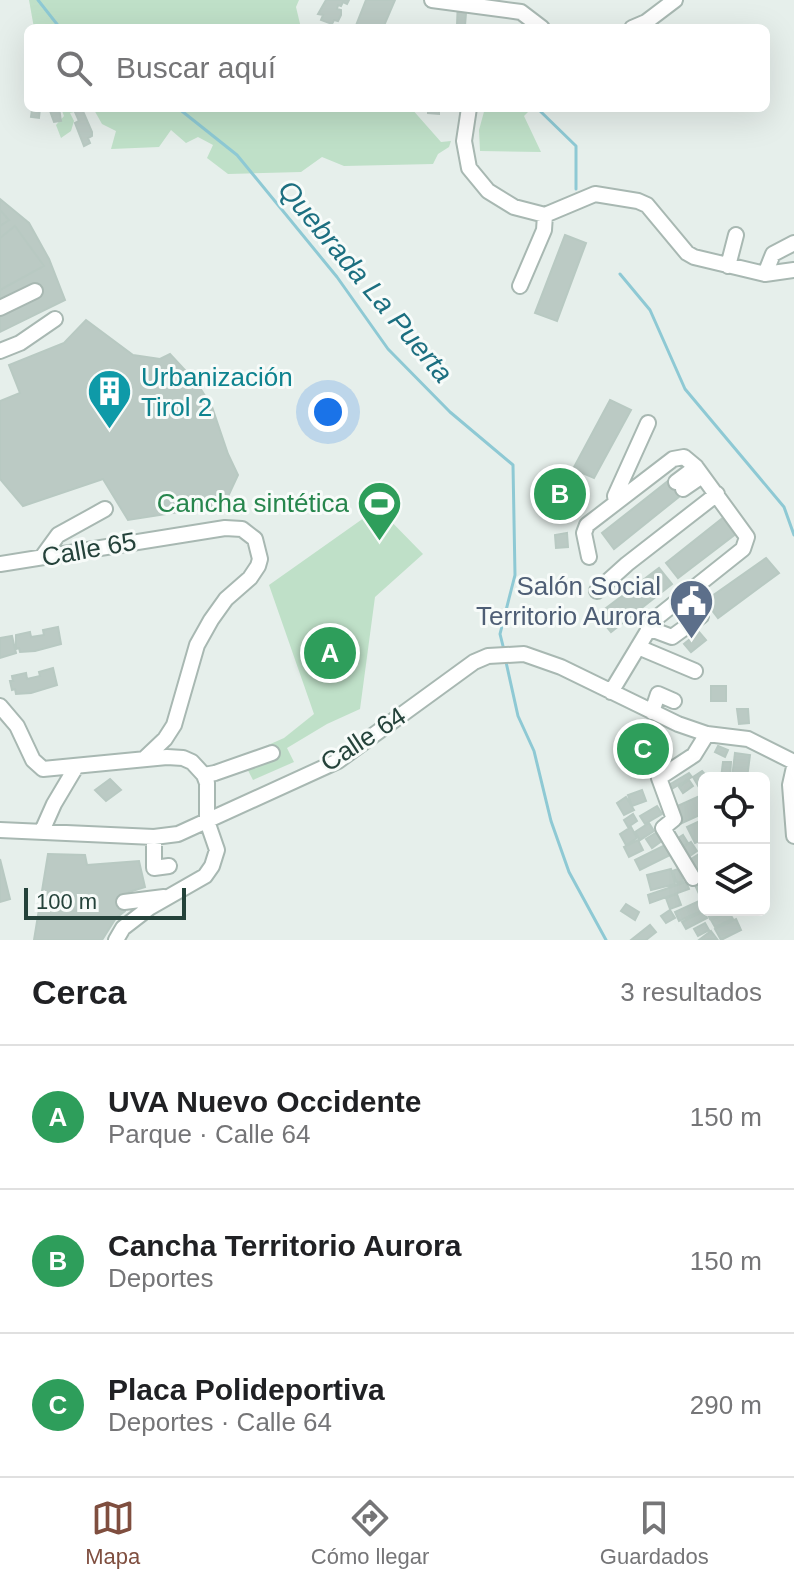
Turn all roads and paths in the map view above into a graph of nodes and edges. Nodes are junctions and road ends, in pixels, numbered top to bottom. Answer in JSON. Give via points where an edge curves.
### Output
{"nodes":[{"id":1,"x":432,"y":0,"type":"edge"},
{"id":2,"x":675,"y":0,"type":"edge"},
{"id":3,"x":537,"y":24,"type":"edge"},
{"id":4,"x":641,"y":24,"type":"edge"},
{"id":5,"x":467,"y":112,"type":"edge"},
{"id":6,"x":545,"y":215,"type":"junction"},
{"id":7,"x":736,"y":235,"type":"dead end"},
{"id":8,"x":794,"y":243,"type":"edge"},
{"id":9,"x":728,"y":266,"type":"junction"},
{"id":10,"x":794,"y":270,"type":"edge"},
{"id":11,"x":765,"y":274,"type":"junction"},
{"id":12,"x":520,"y":286,"type":"dead end"},
{"id":13,"x":35,"y":291,"type":"dead end"},
{"id":14,"x":0,"y":308,"type":"edge"},
{"id":15,"x":55,"y":319,"type":"dead end"},
{"id":16,"x":0,"y":351,"type":"edge"},
{"id":17,"x":648,"y":423,"type":"dead end"},
{"id":18,"x":694,"y":467,"type":"junction"},
{"id":19,"x":679,"y":485,"type":"dead end"},
{"id":20,"x":717,"y":494,"type":"junction"},
{"id":21,"x":616,"y":502,"type":"junction"},
{"id":22,"x":105,"y":509,"type":"dead end"},
{"id":23,"x":42,"y":557,"type":"junction"},
{"id":24,"x":589,"y":557,"type":"dead end"},
{"id":25,"x":0,"y":564,"type":"edge"},
{"id":26,"x":597,"y":591,"type":"dead end"},
{"id":27,"x":701,"y":616,"type":"dead end"},
{"id":28,"x":648,"y":628,"type":"junction"},
{"id":29,"x":638,"y":647,"type":"junction"},
{"id":30,"x":695,"y":671,"type":"dead end"},
{"id":31,"x":611,"y":692,"type":"junction"},
{"id":32,"x":674,"y":701,"type":"dead end"},
{"id":33,"x":0,"y":706,"type":"edge"},
{"id":34,"x":652,"y":712,"type":"junction"},
{"id":35,"x":174,"y":725,"type":"junction"},
{"id":36,"x":707,"y":734,"type":"junction"},
{"id":37,"x":272,"y":753,"type":"dead end"},
{"id":38,"x":146,"y":757,"type":"junction"},
{"id":39,"x":183,"y":758,"type":"junction"},
{"id":40,"x":794,"y":764,"type":"edge"},
{"id":41,"x":76,"y":767,"type":"junction"},
{"id":42,"x":204,"y":775,"type":"junction"},
{"id":43,"x":207,"y":821,"type":"junction"},
{"id":44,"x":0,"y":830,"type":"edge"},
{"id":45,"x":42,"y":831,"type":"junction"},
{"id":46,"x":794,"y":836,"type":"edge"},
{"id":47,"x":154,"y":837,"type":"junction"},
{"id":48,"x":169,"y":866,"type":"dead end"},
{"id":49,"x":693,"y":878,"type":"dead end"},
{"id":50,"x":172,"y":895,"type":"junction"},
{"id":51,"x":124,"y":902,"type":"dead end"},
{"id":52,"x":116,"y":940,"type":"edge"}],
"edges":[{"from":1,"to":3,"type":"street","via":[[521,12]]},
{"from":2,"to":4,"type":"street"},
{"from":5,"to":6,"type":"street","via":[[464,141],[469,168],[488,191],[514,207]]},
{"from":6,"to":9,"type":"street","via":[[595,194],[616,195],[647,205],[687,253]]},
{"from":6,"to":12,"type":"street","via":[[544,230]]},
{"from":7,"to":9,"type":"street"},
{"from":8,"to":11,"type":"street","via":[[773,254]]},
{"from":9,"to":11,"type":"street"},
{"from":10,"to":11,"type":"street"},
{"from":13,"to":14,"type":"street"},
{"from":15,"to":16,"type":"street"},
{"from":17,"to":21,"type":"street"},
{"from":18,"to":19,"type":"street"},
{"from":18,"to":20,"type":"street"},
{"from":18,"to":21,"type":"street","via":[[673,459]]},
{"from":20,"to":26,"type":"street"},
{"from":20,"to":28,"type":"street","via":[[744,530],[746,544]]},
{"from":21,"to":24,"type":"street","via":[[587,525]]},
{"from":22,"to":23,"type":"street","via":[[58,535]]},
{"from":23,"to":25,"type":"street","name":"Calle 65"},
{"from":23,"to":35,"type":"street","name":"Calle 65","via":[[225,528],[242,529],[255,539],[258,566],[226,599],[197,645]]},
{"from":27,"to":28,"type":"street","via":[[672,637]]},
{"from":28,"to":29,"type":"street"},
{"from":29,"to":30,"type":"street"},
{"from":29,"to":31,"type":"street"},
{"from":31,"to":34,"type":"street","name":"Calle 64"},
{"from":31,"to":43,"type":"street","name":"Calle 64","via":[[524,654],[488,656],[338,761]]},
{"from":32,"to":34,"type":"street","via":[[658,694]]},
{"from":33,"to":41,"type":"street","via":[[43,769]]},
{"from":34,"to":36,"type":"street","name":"Calle 64"},
{"from":35,"to":38,"type":"street"},
{"from":35,"to":39,"type":"street"},
{"from":36,"to":40,"type":"street","name":"Calle 64","via":[[748,739]]},
{"from":36,"to":49,"type":"street","via":[[694,755],[659,778],[674,819],[663,828]]},
{"from":37,"to":42,"type":"street"},
{"from":38,"to":39,"type":"street"},
{"from":38,"to":41,"type":"street"},
{"from":39,"to":42,"type":"street"},
{"from":40,"to":46,"type":"street"},
{"from":41,"to":45,"type":"street"},
{"from":42,"to":43,"type":"street"},
{"from":43,"to":47,"type":"street","name":"Calle 64","via":[[178,834]]},
{"from":43,"to":50,"type":"street","via":[[217,850],[212,866]]},
{"from":44,"to":45,"type":"street","name":"Calle 64"},
{"from":45,"to":47,"type":"street","name":"Calle 64"},
{"from":47,"to":48,"type":"street","via":[[154,868]]},
{"from":50,"to":51,"type":"street"},
{"from":50,"to":52,"type":"street","via":[[123,928]]}]}
